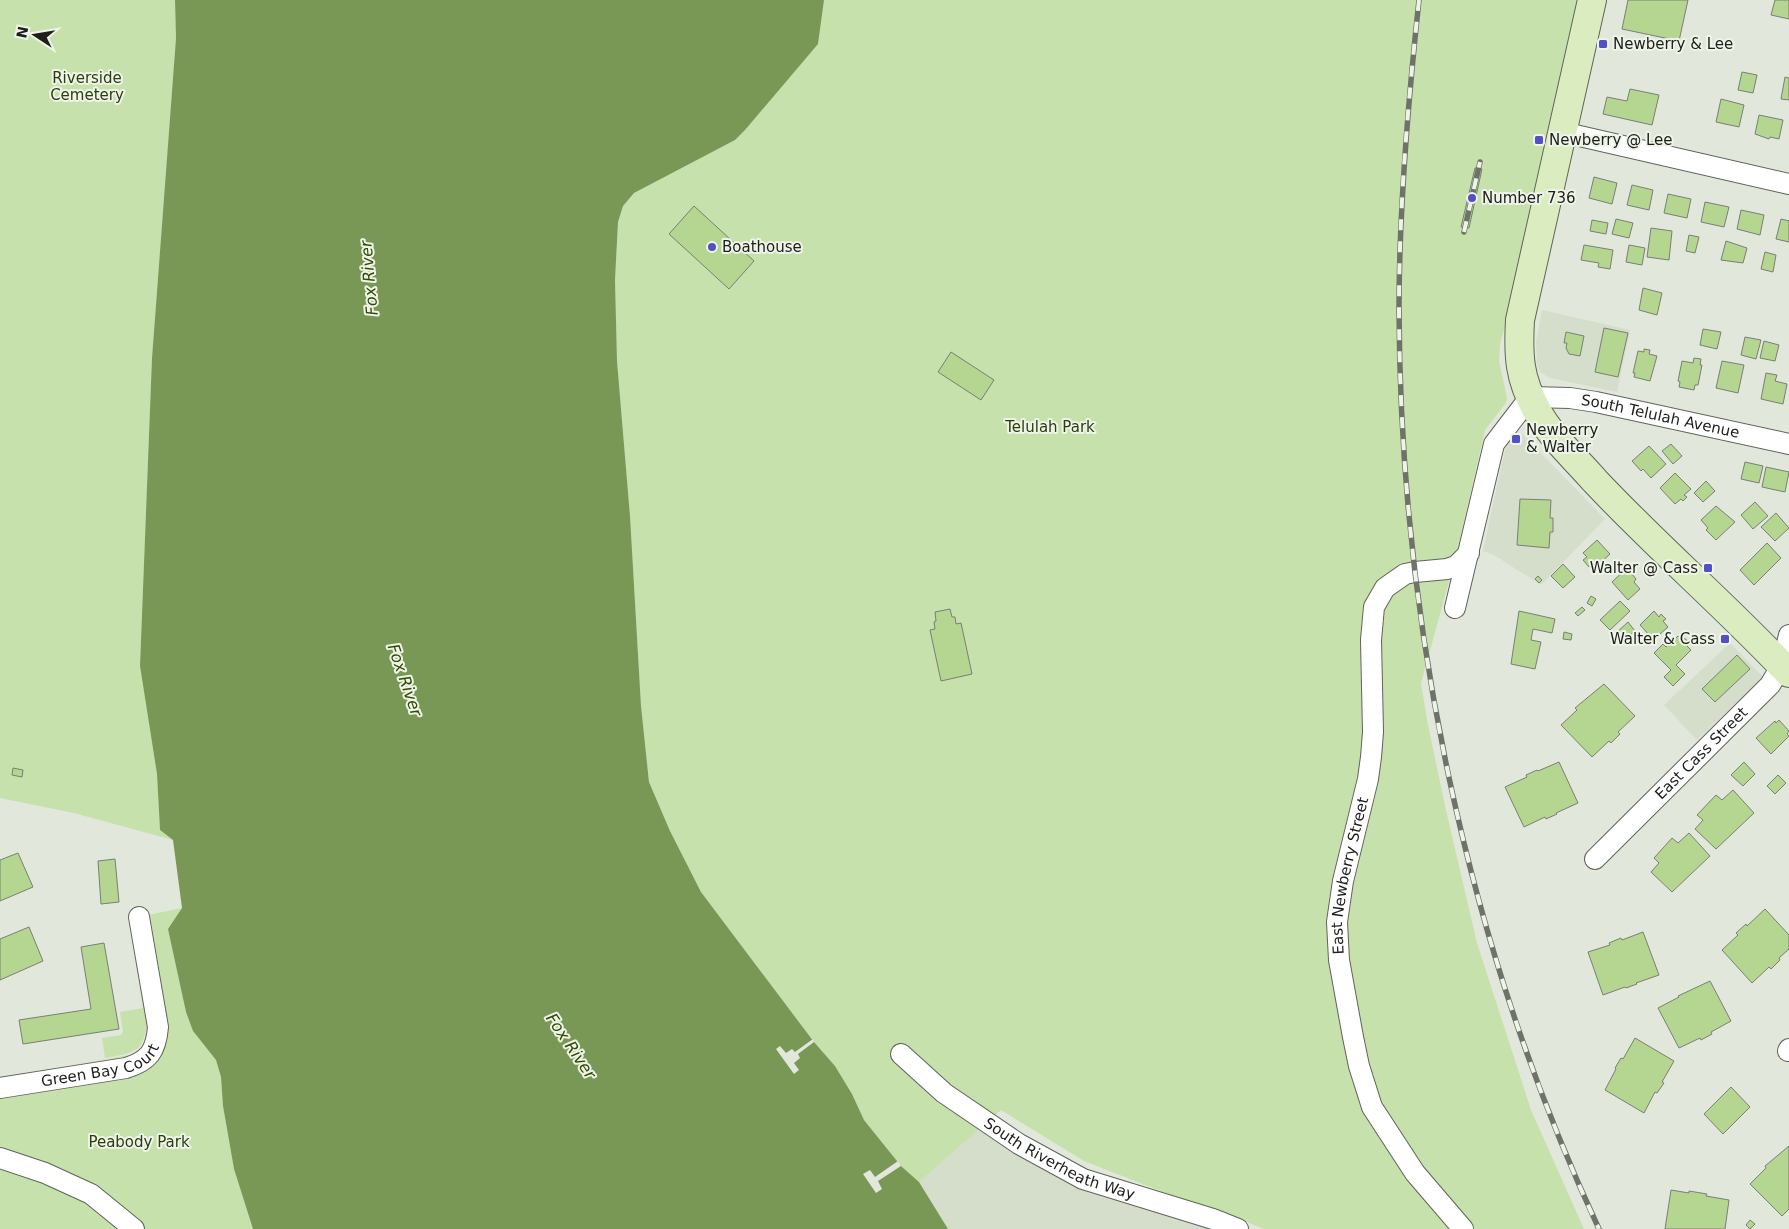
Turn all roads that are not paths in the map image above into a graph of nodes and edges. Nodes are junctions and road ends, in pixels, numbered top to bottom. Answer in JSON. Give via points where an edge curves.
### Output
{"nodes":[{"id":1,"x":1592,"y":0,"type":"edge"},
{"id":2,"x":1562,"y":132,"type":"junction"},
{"id":3,"x":1789,"y":184,"type":"edge"},
{"id":4,"x":1530,"y":397,"type":"junction"},
{"id":5,"x":1789,"y":444,"type":"edge"},
{"id":6,"x":1469,"y":553,"type":"junction"},
{"id":7,"x":1455,"y":608,"type":"dead end"},
{"id":8,"x":1789,"y":636,"type":"edge"},
{"id":9,"x":1785,"y":669,"type":"edge"},
{"id":10,"x":1595,"y":859,"type":"dead end"},
{"id":11,"x":139,"y":917,"type":"dead end"},
{"id":12,"x":901,"y":1054,"type":"dead end"},
{"id":13,"x":0,"y":1088,"type":"edge"},
{"id":14,"x":0,"y":1158,"type":"edge"},
{"id":15,"x":134,"y":1229,"type":"edge"},
{"id":16,"x":1238,"y":1229,"type":"edge"},
{"id":17,"x":1463,"y":1229,"type":"edge"}],
"edges":[{"from":1,"to":2,"type":"main road"},
{"from":2,"to":3,"type":"street"},
{"from":2,"to":4,"type":"main road","via":[[1520,320],[1518,352]]},
{"from":4,"to":5,"type":"street","name":"South Telulah Avenue","via":[[1596,402]]},
{"from":4,"to":6,"type":"street","via":[[1494,444]]},
{"from":4,"to":9,"type":"main road","via":[[1553,433],[1618,505]]},
{"from":6,"to":7,"type":"street"},
{"from":6,"to":17,"type":"street","name":"East Newberry Street","via":[[1456,566],[1447,569],[1405,574],[1385,588],[1374,606],[1371,640],[1373,732],[1368,779],[1343,881],[1337,922],[1339,960],[1351,1028],[1372,1107],[1415,1173]]},
{"from":8,"to":9,"type":"street","name":"East Cass Street"},
{"from":9,"to":10,"type":"street","name":"East Cass Street"},
{"from":11,"to":13,"type":"street","name":"Green Bay Court","via":[[158,1027],[157,1039],[146,1059],[126,1068]]},
{"from":12,"to":16,"type":"street","name":"South Riverheath Way","via":[[944,1093],[1019,1144],[1083,1179]]},
{"from":14,"to":15,"type":"street","via":[[45,1173],[91,1194]]}]}
